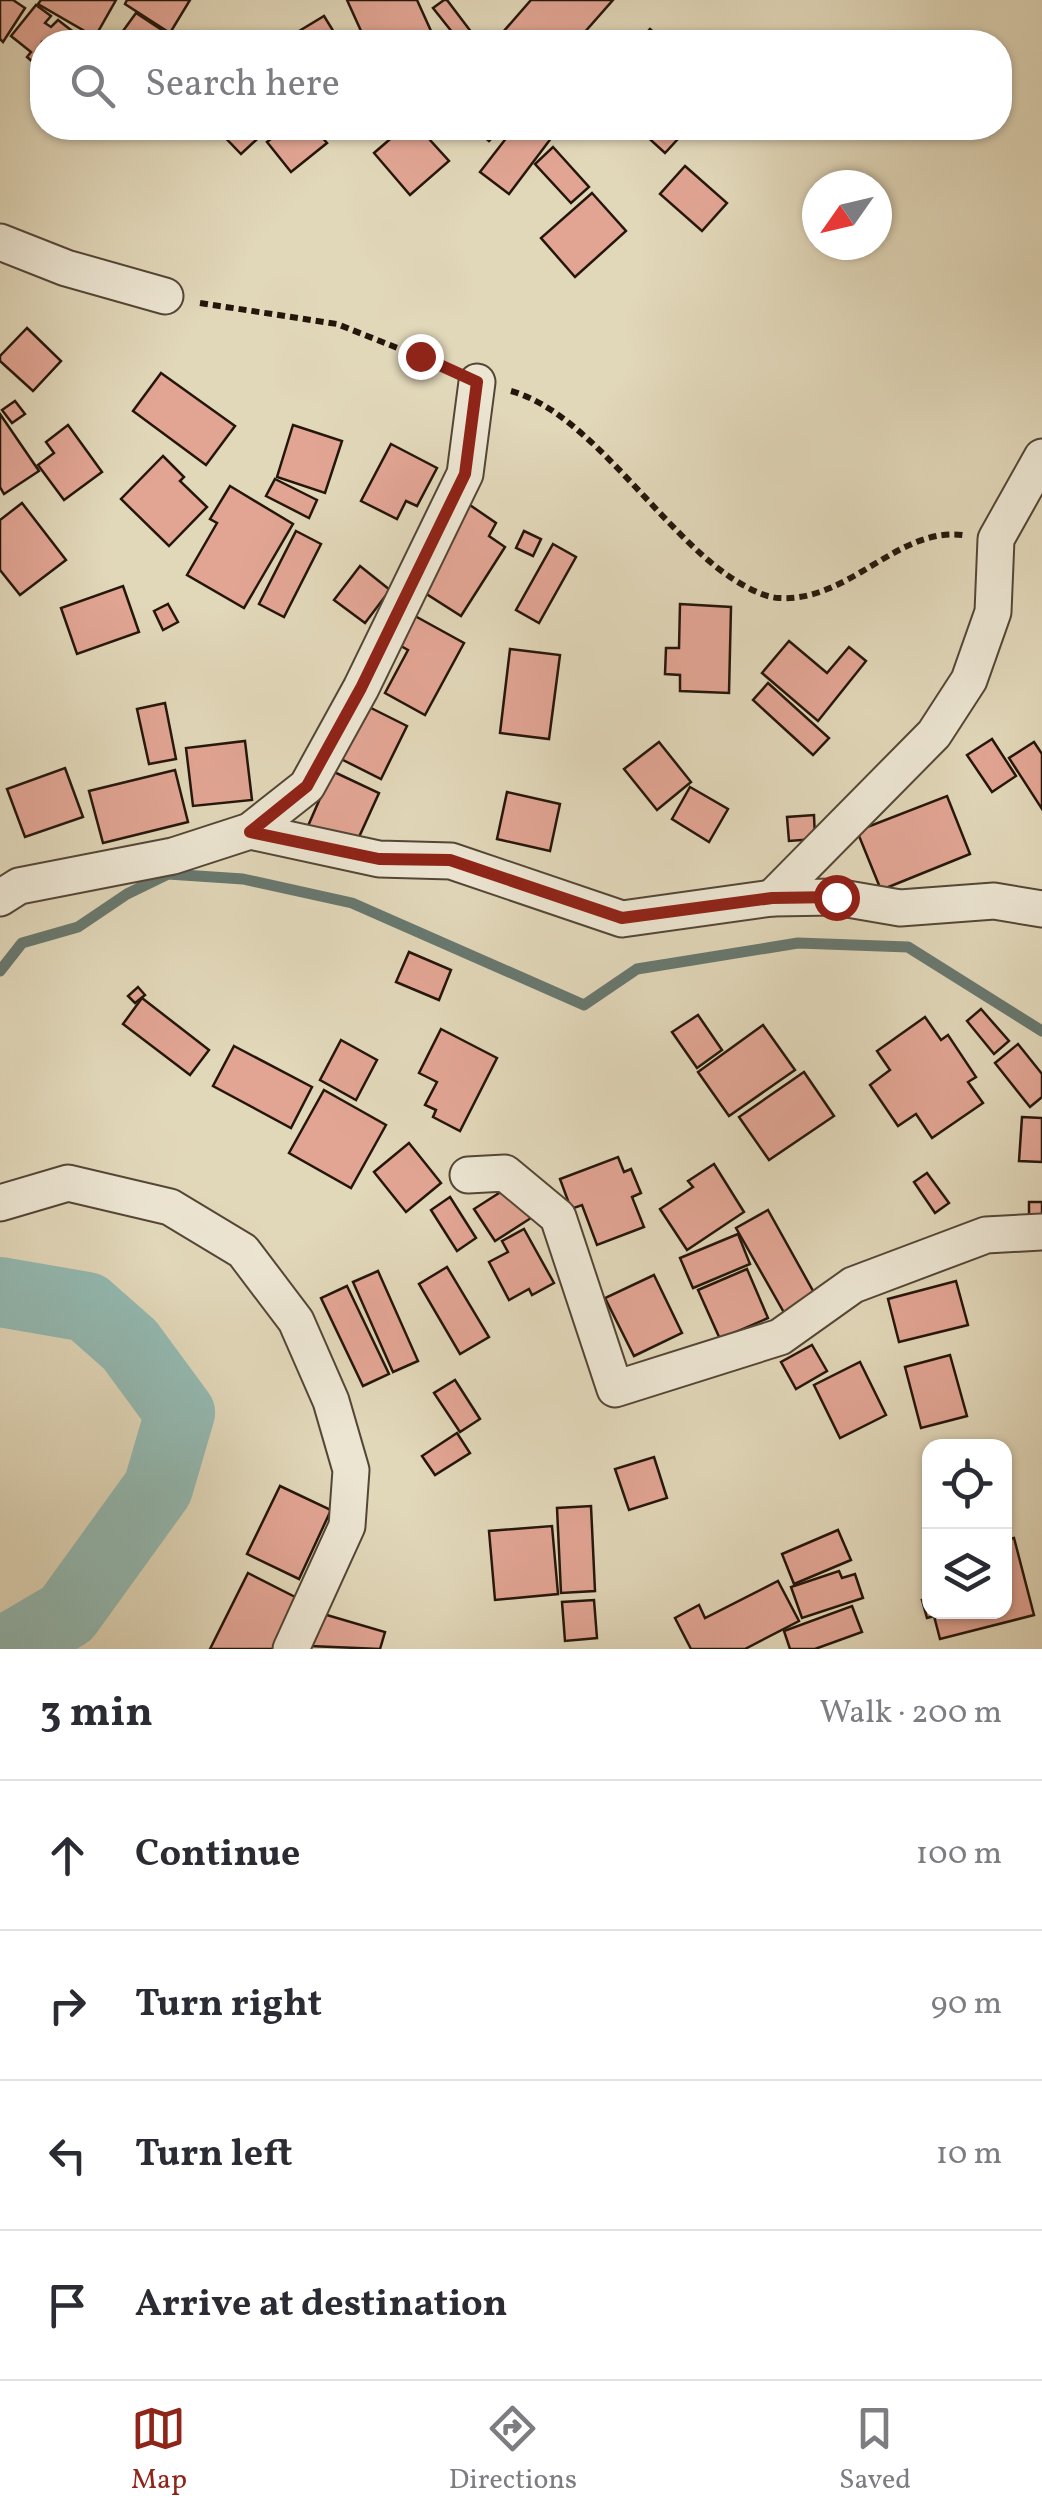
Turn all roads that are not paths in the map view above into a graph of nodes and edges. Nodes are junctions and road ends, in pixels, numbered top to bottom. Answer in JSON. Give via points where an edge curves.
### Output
{"nodes":[{"id":1,"x":0,"y":242,"type":"edge"},
{"id":2,"x":165,"y":296,"type":"road end"},
{"id":3,"x":477,"y":382,"type":"road end"},
{"id":4,"x":1042,"y":457,"type":"edge"},
{"id":5,"x":250,"y":832,"type":"junction"},
{"id":6,"x":0,"y":898,"type":"edge"},
{"id":7,"x":772,"y":898,"type":"junction"},
{"id":8,"x":1042,"y":909,"type":"edge"},
{"id":9,"x":468,"y":1174,"type":"dead end"},
{"id":10,"x":0,"y":1203,"type":"edge"},
{"id":11,"x":1042,"y":1232,"type":"edge"},
{"id":12,"x":291,"y":1649,"type":"edge"}],
"edges":[{"from":1,"to":2,"type":"street"},
{"from":3,"to":5,"type":"street","via":[[465,474],[361,688],[307,786]]},
{"from":4,"to":7,"type":"street","via":[[996,539],[993,612],[969,680],[934,734]]},
{"from":5,"to":6,"type":"street","via":[[172,856],[19,886]]},
{"from":5,"to":7,"type":"street","via":[[379,859],[450,860],[622,918]]},
{"from":7,"to":8,"type":"street","via":[[836,897],[900,908],[994,902]]},
{"from":9,"to":11,"type":"street","via":[[505,1173],[558,1217],[616,1389],[780,1337],[853,1285],[986,1235]]},
{"from":10,"to":12,"type":"street","via":[[68,1183],[170,1207],[244,1251],[296,1320],[332,1401],[351,1470],[346,1526]]}]}
